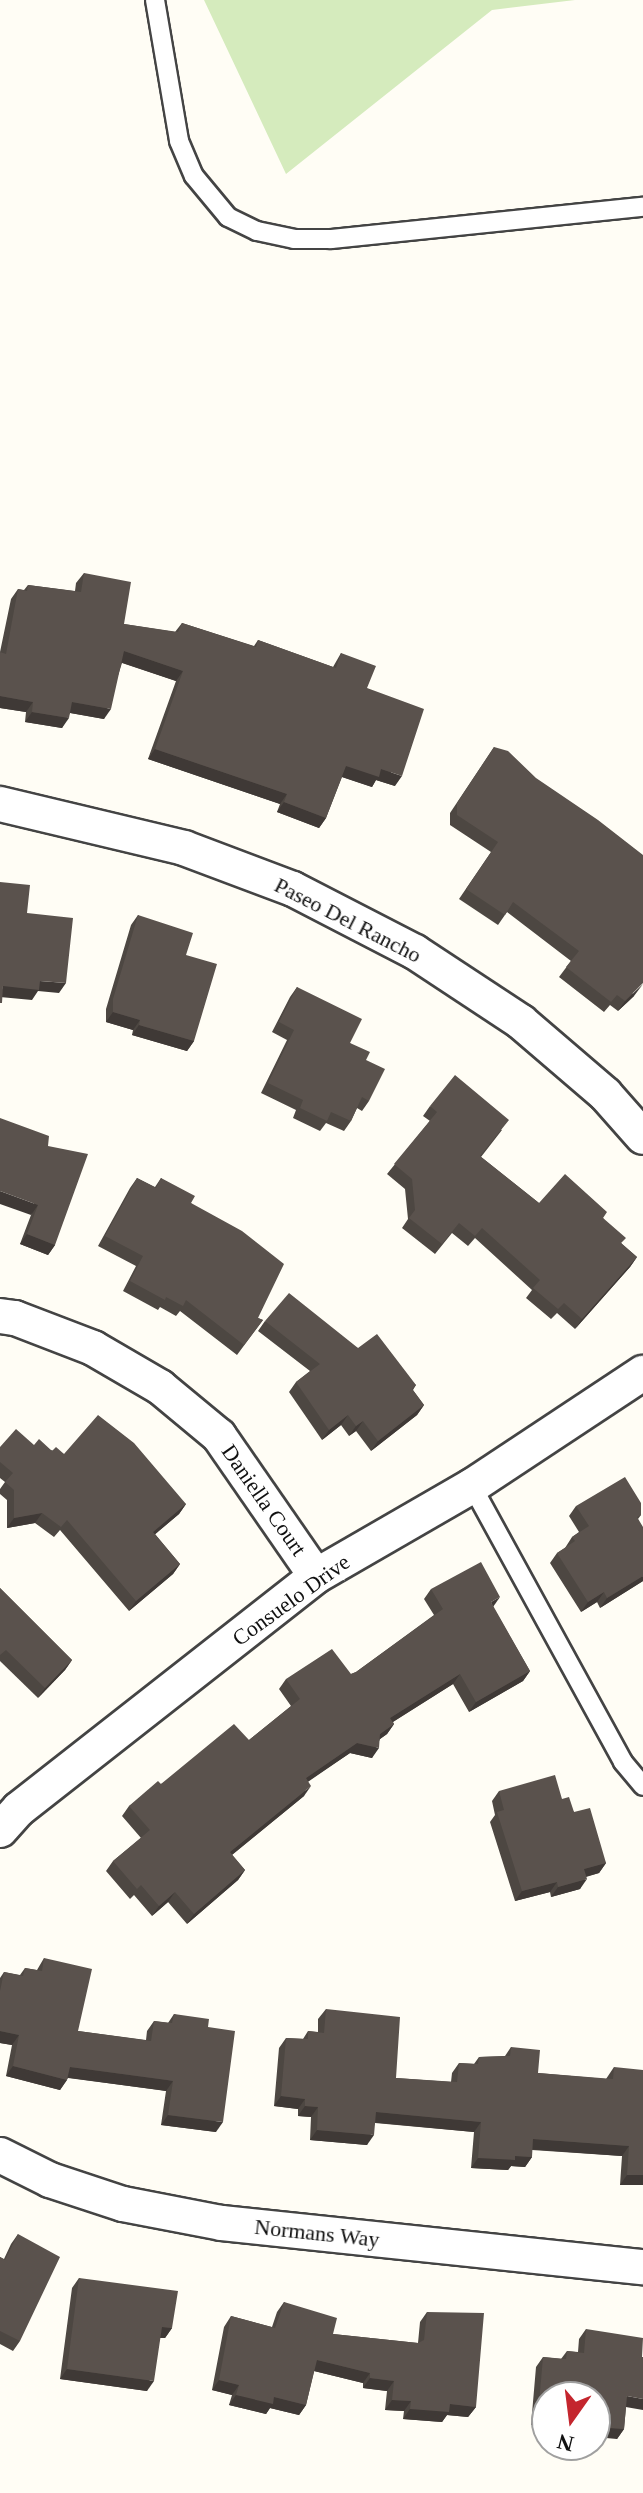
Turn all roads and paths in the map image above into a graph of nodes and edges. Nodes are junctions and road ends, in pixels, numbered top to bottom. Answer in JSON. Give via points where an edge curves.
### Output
{"nodes":[{"id":1,"x":155,"y":0,"type":"edge"},
{"id":2,"x":643,"y":207,"type":"edge"},
{"id":3,"x":0,"y":804,"type":"edge"},
{"id":4,"x":643,"y":1137,"type":"edge"},
{"id":5,"x":0,"y":1316,"type":"edge"},
{"id":6,"x":643,"y":1373,"type":"edge"},
{"id":7,"x":472,"y":1486,"type":"junction"},
{"id":8,"x":316,"y":1576,"type":"junction"},
{"id":9,"x":643,"y":1786,"type":"edge"},
{"id":10,"x":0,"y":1830,"type":"edge"},
{"id":11,"x":0,"y":2155,"type":"edge"},
{"id":12,"x":643,"y":2267,"type":"edge"}],
"edges":[{"from":1,"to":2,"type":"lane","via":[[179,141],[194,176],[228,217],[257,231],[331,239]]},
{"from":3,"to":4,"type":"street","name":"Paseo Del Rancho","via":[[184,848],[293,889],[415,952],[521,1022],[605,1094]]},
{"from":5,"to":8,"type":"street","name":"Daniella Court","via":[[93,1348],[160,1387],[219,1436]]},
{"from":6,"to":7,"type":"street","name":"Consuelo Drive"},
{"from":7,"to":8,"type":"street","name":"Consuelo Drive"},
{"from":7,"to":9,"type":"lane","via":[[623,1762]]},
{"from":8,"to":10,"type":"street","name":"Consuelo Drive","via":[[19,1809]]},
{"from":11,"to":12,"type":"street","name":"Normans Way","via":[[50,2180],[123,2204],[222,2223]]}]}
